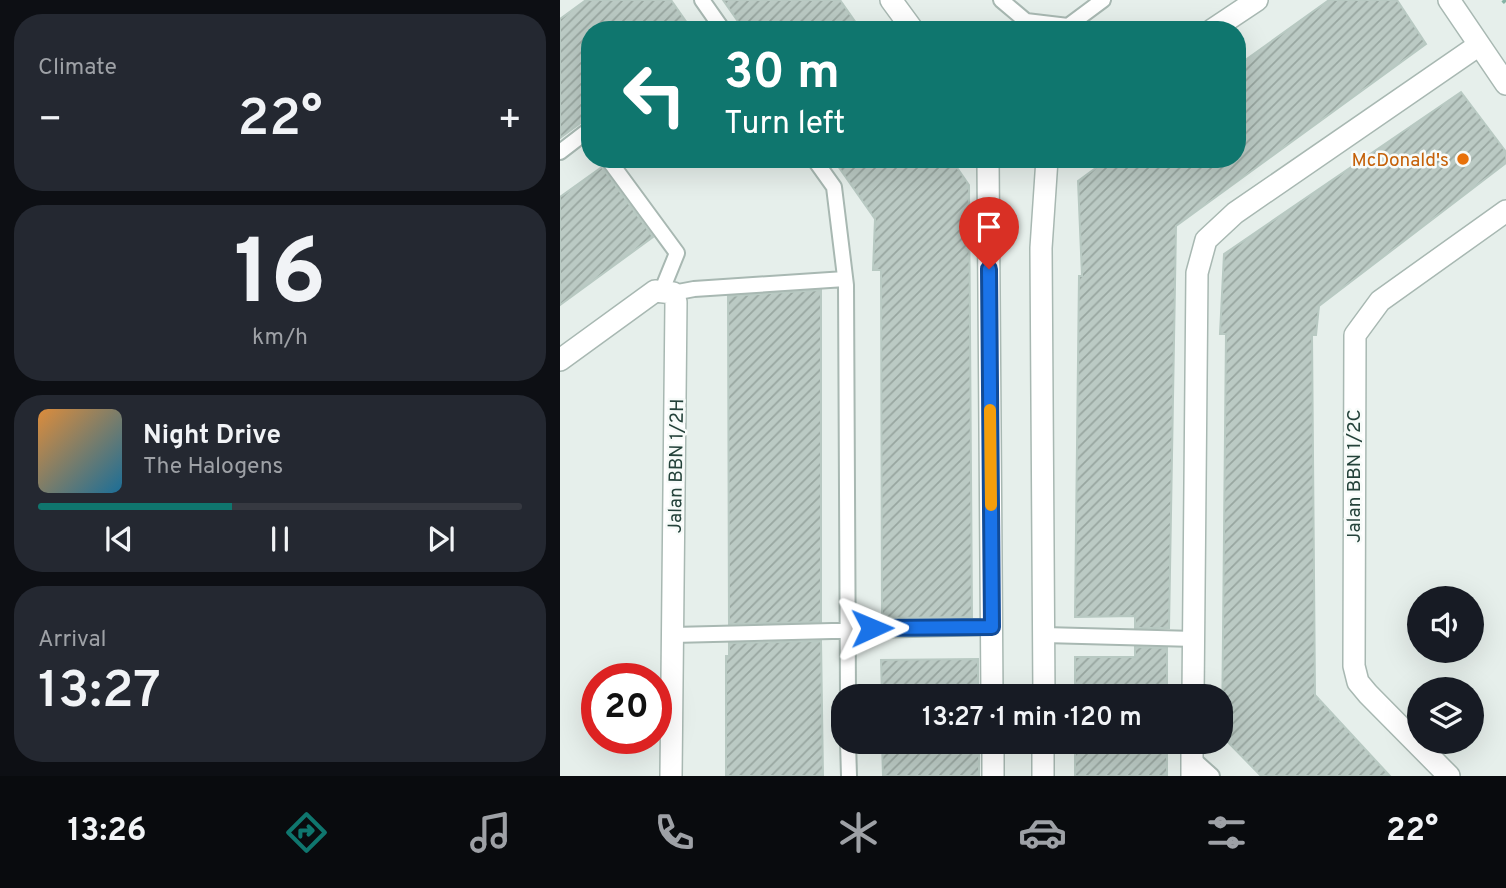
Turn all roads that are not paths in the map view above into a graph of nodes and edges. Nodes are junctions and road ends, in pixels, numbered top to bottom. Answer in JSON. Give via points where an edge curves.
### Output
{"nodes":[{"id":1,"x":702,"y":0,"type":"edge"},
{"id":2,"x":891,"y":0,"type":"edge"},
{"id":3,"x":1001,"y":0,"type":"edge"},
{"id":4,"x":1103,"y":0,"type":"edge"},
{"id":5,"x":1257,"y":0,"type":"edge"},
{"id":6,"x":1449,"y":0,"type":"edge"},
{"id":7,"x":716,"y":21,"type":"edge"},
{"id":8,"x":906,"y":21,"type":"edge"},
{"id":9,"x":1026,"y":21,"type":"edge"},
{"id":10,"x":1075,"y":21,"type":"edge"},
{"id":11,"x":1226,"y":21,"type":"edge"},
{"id":12,"x":1479,"y":45,"type":"junction"},
{"id":13,"x":1506,"y":84,"type":"edge"},
{"id":14,"x":581,"y":137,"type":"edge"},
{"id":15,"x":560,"y":152,"type":"edge"},
{"id":16,"x":615,"y":168,"type":"edge"},
{"id":17,"x":820,"y":168,"type":"edge"},
{"id":18,"x":988,"y":168,"type":"edge"},
{"id":19,"x":1046,"y":168,"type":"edge"},
{"id":20,"x":1506,"y":211,"type":"edge"},
{"id":21,"x":845,"y":279,"type":"junction"},
{"id":22,"x":668,"y":291,"type":"junction"},
{"id":23,"x":560,"y":360,"type":"edge"},
{"id":24,"x":992,"y":627,"type":"junction"},
{"id":25,"x":846,"y":628,"type":"junction"},
{"id":26,"x":673,"y":635,"type":"junction"},
{"id":27,"x":1044,"y":635,"type":"junction"},
{"id":28,"x":1195,"y":639,"type":"junction"},
{"id":29,"x":848,"y":684,"type":"edge"},
{"id":30,"x":992,"y":684,"type":"edge"},
{"id":31,"x":1044,"y":684,"type":"edge"},
{"id":32,"x":1194,"y":684,"type":"edge"},
{"id":33,"x":848,"y":754,"type":"edge"},
{"id":34,"x":993,"y":754,"type":"edge"},
{"id":35,"x":1043,"y":754,"type":"edge"},
{"id":36,"x":1192,"y":759,"type":"edge"},
{"id":37,"x":671,"y":776,"type":"edge"},
{"id":38,"x":849,"y":776,"type":"edge"},
{"id":39,"x":993,"y":776,"type":"edge"},
{"id":40,"x":1043,"y":776,"type":"edge"},
{"id":41,"x":1212,"y":776,"type":"edge"},
{"id":42,"x":1449,"y":776,"type":"edge"}],
"edges":[{"from":1,"to":7,"type":"lane"},
{"from":2,"to":8,"type":"street"},
{"from":3,"to":9,"type":"lane"},
{"from":4,"to":10,"type":"lane"},
{"from":5,"to":11,"type":"street"},
{"from":6,"to":12,"type":"street"},
{"from":12,"to":13,"type":"street"},
{"from":12,"to":28,"type":"street","via":[[1235,213],[1206,240],[1197,273]]},
{"from":14,"to":15,"type":"lane"},
{"from":16,"to":22,"type":"lane","via":[[677,253]]},
{"from":17,"to":21,"type":"lane","via":[[834,187]]},
{"from":18,"to":24,"type":"street"},
{"from":19,"to":27,"type":"street","via":[[1041,248]]},
{"from":20,"to":42,"type":"street","name":"Jalan BBN 1/2C","via":[[1380,301],[1355,335],[1354,666],[1358,682],[1368,694]]},
{"from":21,"to":22,"type":"lane"},
{"from":21,"to":25,"type":"lane"},
{"from":22,"to":23,"type":"street","via":[[655,291]]},
{"from":22,"to":26,"type":"street","name":"Jalan BBN 1/2H","via":[[676,302]]},
{"from":24,"to":25,"type":"lane"},
{"from":24,"to":30,"type":"street"},
{"from":25,"to":26,"type":"lane"},
{"from":25,"to":29,"type":"lane"},
{"from":26,"to":37,"type":"street","name":"Jalan BBN 1/2H"},
{"from":27,"to":28,"type":"lane"},
{"from":27,"to":31,"type":"street"},
{"from":28,"to":32,"type":"street"},
{"from":33,"to":38,"type":"lane"},
{"from":34,"to":39,"type":"street"},
{"from":35,"to":40,"type":"street"},
{"from":36,"to":41,"type":"lane"}]}
